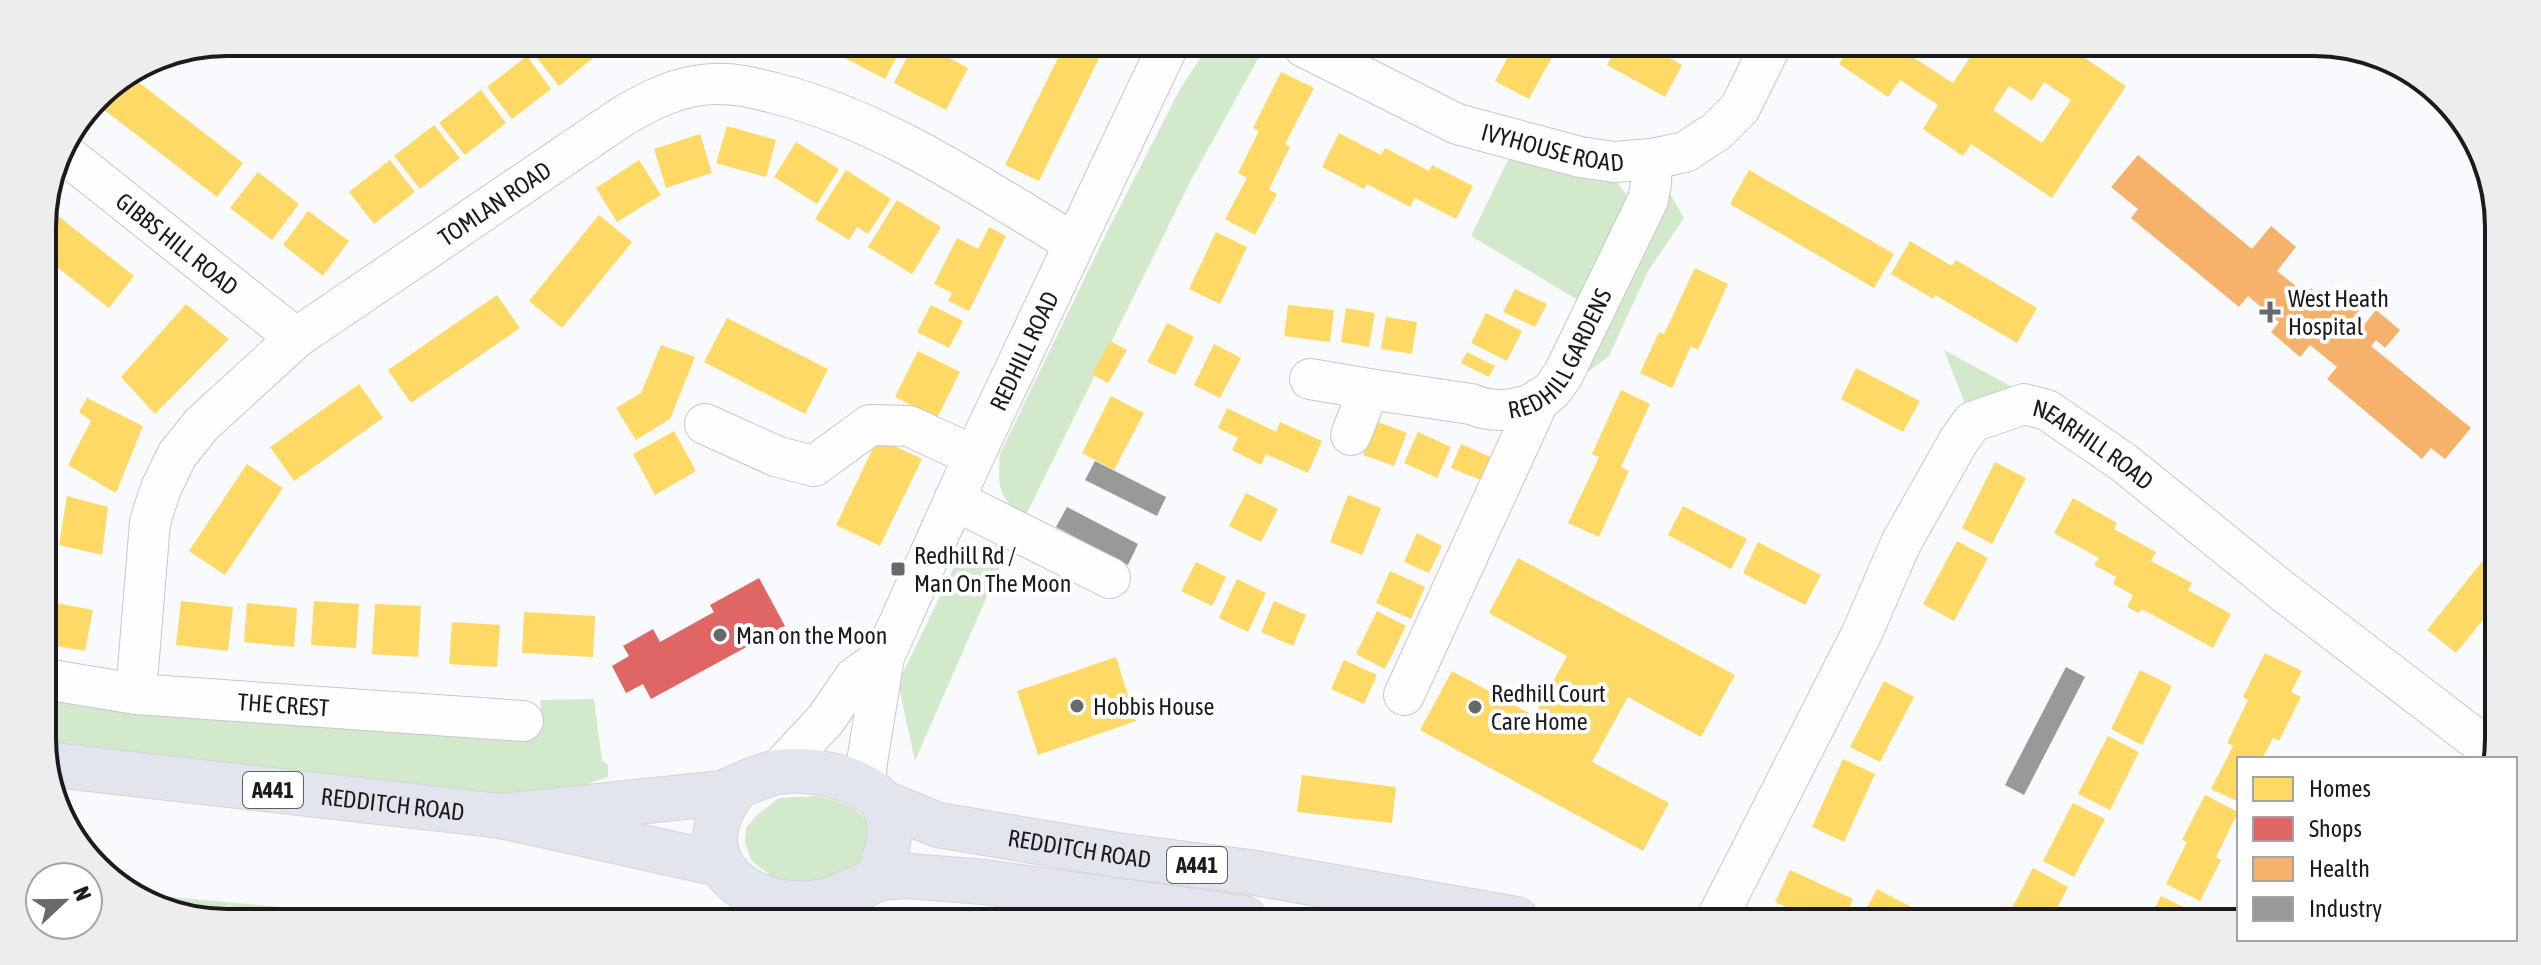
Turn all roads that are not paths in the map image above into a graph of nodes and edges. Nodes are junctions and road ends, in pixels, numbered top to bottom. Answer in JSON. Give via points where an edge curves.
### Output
{"nodes":[{"id":1,"x":1163,"y":56,"type":"edge"},
{"id":2,"x":1322,"y":56,"type":"edge"},
{"id":3,"x":1766,"y":56,"type":"edge"},
{"id":4,"x":70,"y":158,"type":"edge"},
{"id":5,"x":1652,"y":159,"type":"junction"},
{"id":6,"x":1074,"y":243,"type":"junction"},
{"id":7,"x":296,"y":338,"type":"junction"},
{"id":8,"x":1310,"y":379,"type":"dead end"},
{"id":9,"x":1369,"y":389,"type":"junction"},
{"id":10,"x":1540,"y":398,"type":"junction"},
{"id":11,"x":1351,"y":435,"type":"dead end"},
{"id":12,"x":724,"y":441,"type":"dead end"},
{"id":13,"x":974,"y":456,"type":"junction"},
{"id":14,"x":954,"y":500,"type":"junction"},
{"id":15,"x":1110,"y":578,"type":"dead end"},
{"id":16,"x":884,"y":657,"type":"junction"},
{"id":17,"x":56,"y":681,"type":"edge"},
{"id":18,"x":136,"y":694,"type":"junction"},
{"id":19,"x":1404,"y":695,"type":"dead end"},
{"id":20,"x":523,"y":721,"type":"dead end"},
{"id":21,"x":2485,"y":746,"type":"edge"},
{"id":22,"x":58,"y":765,"type":"edge"},
{"id":23,"x":758,"y":779,"type":"junction"},
{"id":24,"x":874,"y":796,"type":"junction"},
{"id":25,"x":501,"y":816,"type":"junction"},
{"id":26,"x":719,"y":864,"type":"junction"},
{"id":27,"x":876,"y":878,"type":"junction"},
{"id":28,"x":755,"y":906,"type":"edge"},
{"id":29,"x":1179,"y":909,"type":"edge"},
{"id":30,"x":1459,"y":909,"type":"edge"},
{"id":31,"x":1722,"y":909,"type":"edge"}],
"edges":[{"from":1,"to":6,"type":"street","name":"REDHILL ROAD"},
{"from":2,"to":5,"type":"street","name":"IVYHOUSE ROAD","via":[[1457,124],[1580,157],[1614,162]]},
{"from":3,"to":5,"type":"street","name":"IVYHOUSE ROAD","via":[[1740,108],[1717,131],[1685,152]]},
{"from":4,"to":7,"type":"street","name":"GIBBS HILL ROAD"},
{"from":5,"to":10,"type":"street","name":"REDHILL GARDENS","via":[[1648,200],[1563,375]]},
{"from":6,"to":7,"type":"street","name":"TOMLAN ROAD","via":[[868,124],[793,97],[713,84],[681,88],[623,116]]},
{"from":6,"to":13,"type":"street","name":"REDHILL ROAD"},
{"from":7,"to":18,"type":"street","name":"TOMLAN ROAD","via":[[202,424],[177,455],[161,488],[150,522]]},
{"from":8,"to":9,"type":"street","name":"REDHILL GARDENS"},
{"from":9,"to":10,"type":"street","name":"REDHILL GARDENS","via":[[1485,410],[1512,410]]},
{"from":9,"to":11,"type":"street"},
{"from":10,"to":19,"type":"street"},
{"from":12,"to":13,"type":"street","via":[[814,466],[870,425],[909,426]]},
{"from":13,"to":14,"type":"street","name":"REDHILL ROAD"},
{"from":14,"to":15,"type":"street"},
{"from":14,"to":16,"type":"street","name":"REDHILL ROAD"},
{"from":16,"to":23,"type":"street","name":"REDHILL ROAD","via":[[855,677],[826,719]]},
{"from":16,"to":24,"type":"street","name":"REDHILL ROAD","via":[[867,762]]},
{"from":17,"to":18,"type":"street","name":"THE CREST"},
{"from":18,"to":20,"type":"street","name":"THE CREST"},
{"from":21,"to":31,"type":"street","name":"NEARHILL ROAD","via":[[2123,462],[2047,410],[2024,404],[1972,422],[1958,442],[1901,543],[1862,633]]},
{"from":22,"to":25,"type":"highway","name":"REDDITCH ROAD","number":"A441"},
{"from":23,"to":24,"type":"highway","number":"A441","via":[[824,773]]},
{"from":23,"to":25,"type":"highway","name":"REDDITCH ROAD","number":"A441","via":[[722,793]]},
{"from":23,"to":26,"type":"highway","via":[[726,801],[715,829]]},
{"from":24,"to":27,"type":"highway","via":[[890,836]]},
{"from":24,"to":30,"type":"highway","name":"REDDITCH ROAD","number":"A441","via":[[938,825]]},
{"from":25,"to":26,"type":"highway","name":"REDDITCH ROAD","number":"A441"},
{"from":26,"to":28,"type":"highway","number":"A441"},
{"from":27,"to":28,"type":"highway","number":"A441","via":[[832,899]]},
{"from":27,"to":29,"type":"highway","name":"REDDITCH ROAD","via":[[984,882]]}]}
